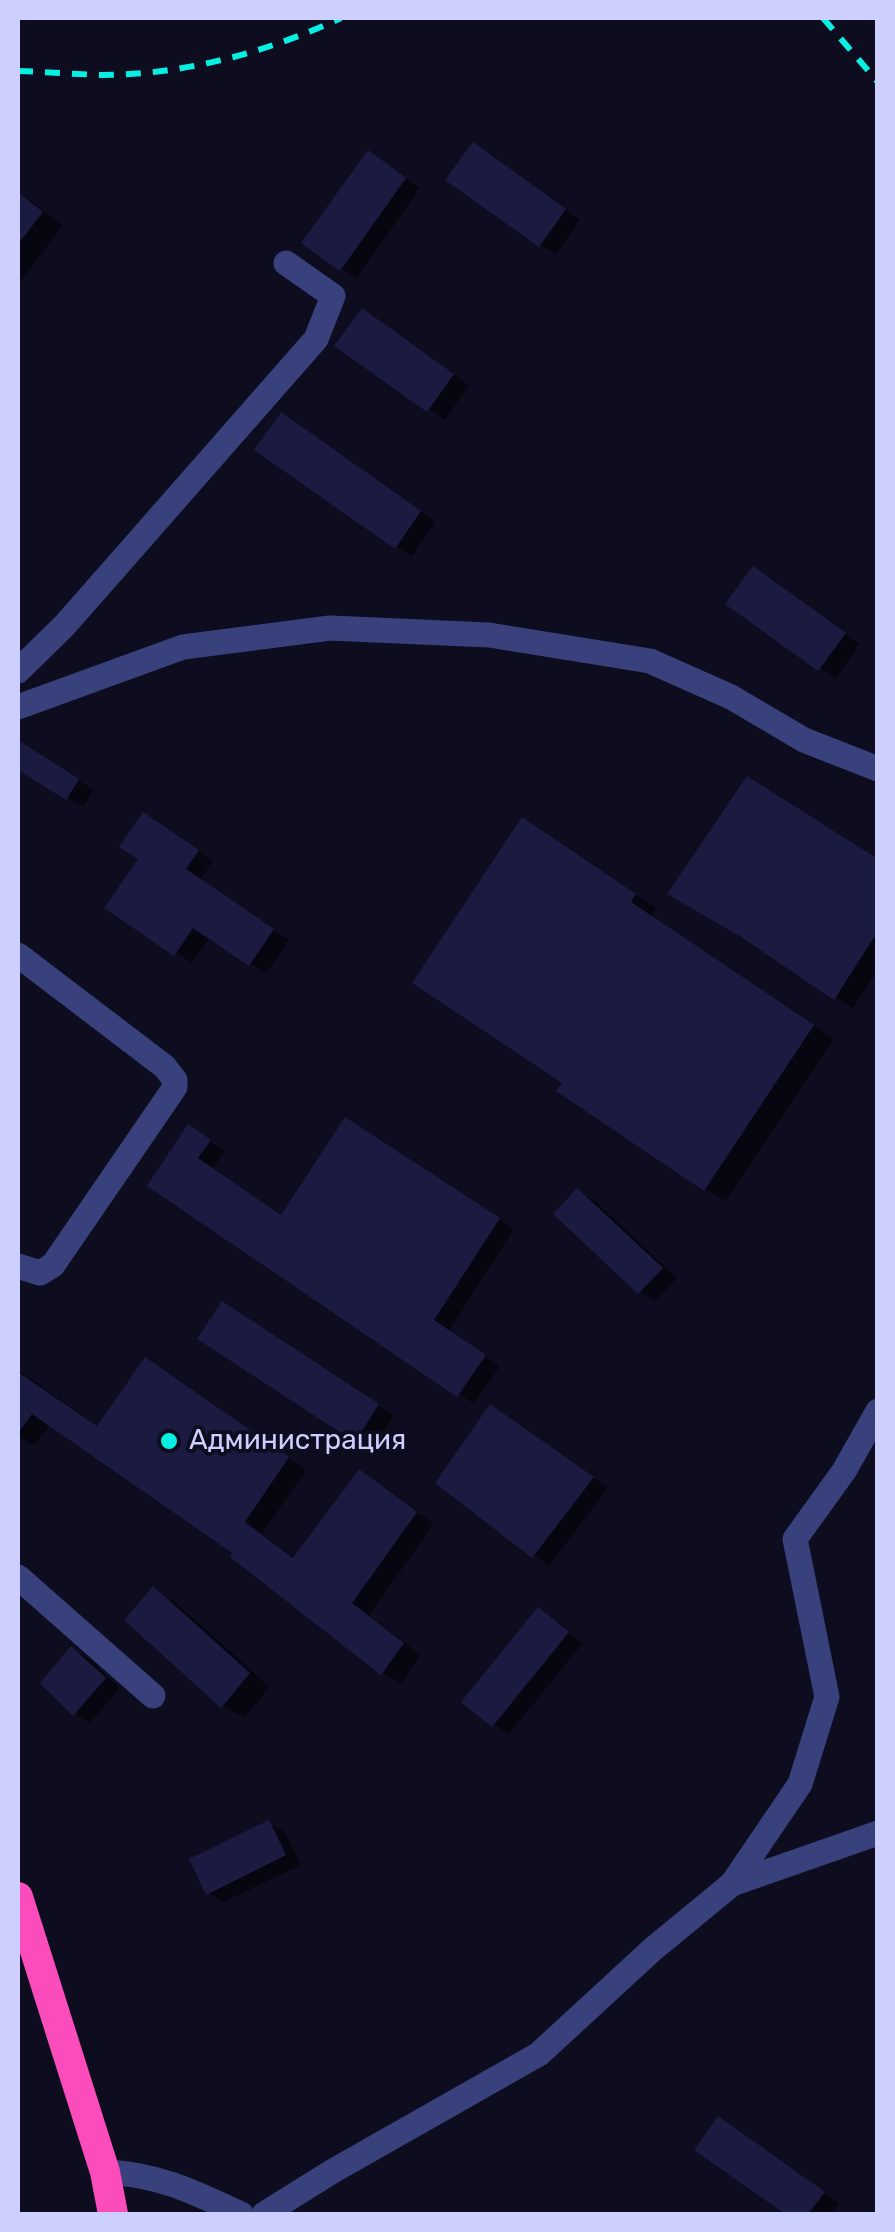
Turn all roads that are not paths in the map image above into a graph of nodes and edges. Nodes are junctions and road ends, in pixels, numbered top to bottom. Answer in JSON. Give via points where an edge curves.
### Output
{"nodes":[{"id":1,"x":286,"y":263,"type":"dead end"},
{"id":2,"x":18,"y":672,"type":"edge"},
{"id":3,"x":18,"y":707,"type":"edge"},
{"id":4,"x":878,"y":769,"type":"edge"},
{"id":5,"x":18,"y":955,"type":"edge"},
{"id":6,"x":18,"y":1266,"type":"edge"},
{"id":7,"x":878,"y":1411,"type":"edge"},
{"id":8,"x":18,"y":1577,"type":"edge"},
{"id":9,"x":153,"y":1696,"type":"dead end"},
{"id":10,"x":878,"y":1832,"type":"edge"},
{"id":11,"x":732,"y":1884,"type":"junction"},
{"id":12,"x":18,"y":1897,"type":"edge"},
{"id":13,"x":105,"y":2172,"type":"junction"},
{"id":14,"x":178,"y":2185,"type":"junction"},
{"id":15,"x":113,"y":2214,"type":"edge"},
{"id":16,"x":202,"y":2214,"type":"edge"},
{"id":17,"x":241,"y":2214,"type":"edge"},
{"id":18,"x":264,"y":2214,"type":"edge"}],
"edges":[{"from":1,"to":2,"type":"lane","via":[[333,296],[316,339]]},
{"from":3,"to":4,"type":"lane","via":[[183,647],[330,628],[489,635],[650,661],[804,740]]},
{"from":5,"to":6,"type":"lane","via":[[166,1066],[175,1087],[54,1265],[40,1273]]},
{"from":7,"to":11,"type":"lane","via":[[795,1539],[827,1697],[800,1784]]},
{"from":8,"to":9,"type":"lane"},
{"from":10,"to":11,"type":"lane"},
{"from":11,"to":18,"type":"lane","via":[[539,2054]]},
{"from":12,"to":13,"type":"highway"},
{"from":13,"to":14,"type":"lane","via":[[140,2173]]},
{"from":13,"to":15,"type":"highway"},
{"from":14,"to":16,"type":"lane"},
{"from":14,"to":17,"type":"lane"}]}
